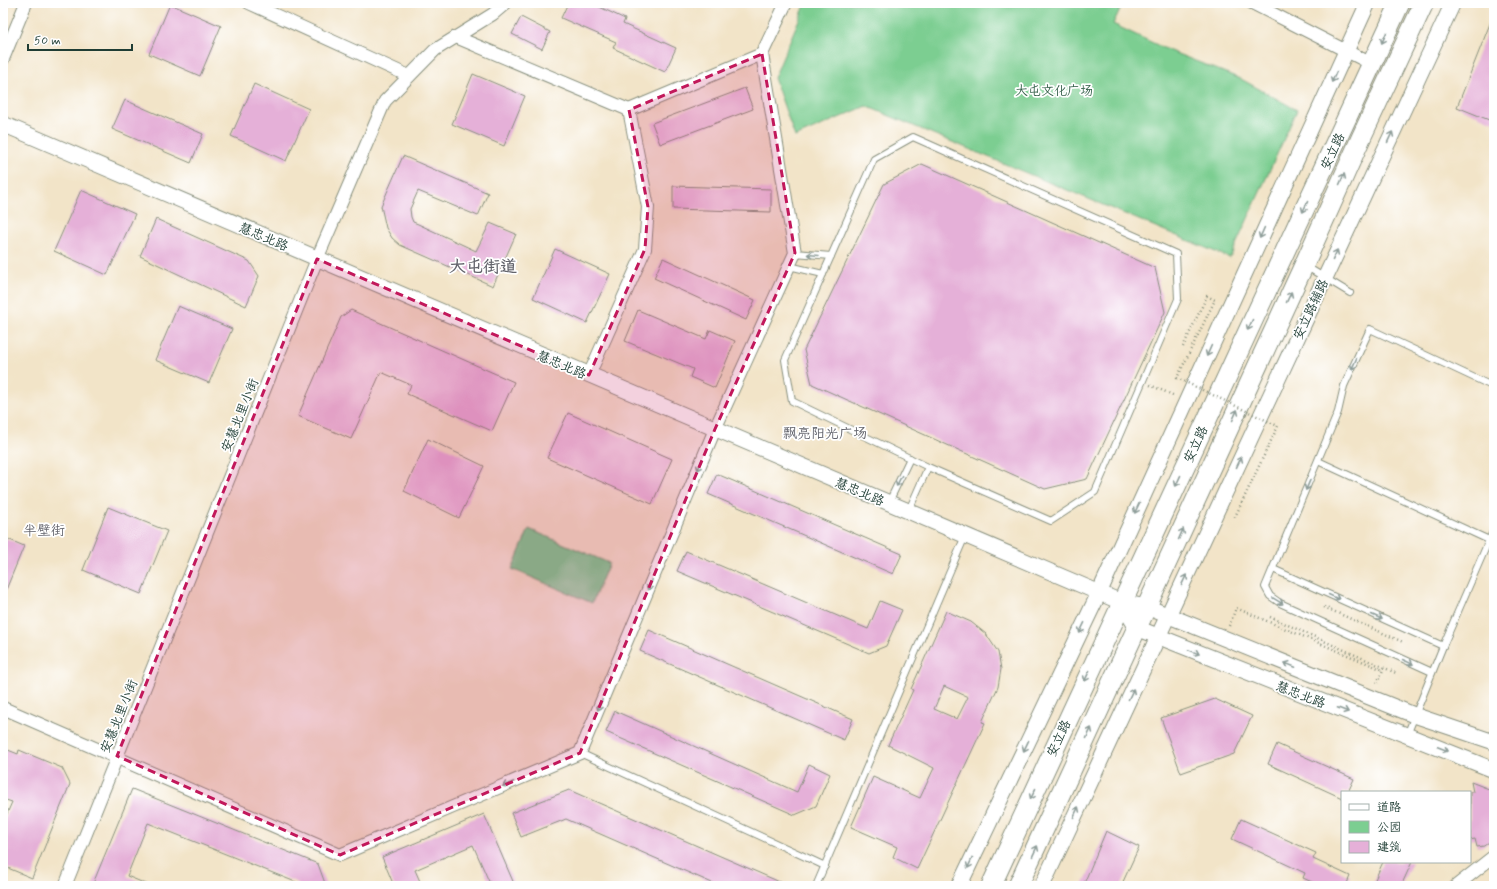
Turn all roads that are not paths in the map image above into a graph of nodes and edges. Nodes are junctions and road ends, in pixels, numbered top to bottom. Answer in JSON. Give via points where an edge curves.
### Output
{"nodes":[{"id":1,"x":26,"y":3,"type":"edge"},
{"id":2,"x":250,"y":3,"type":"edge"},
{"id":3,"x":506,"y":3,"type":"edge"},
{"id":4,"x":786,"y":3,"type":"edge"},
{"id":5,"x":1252,"y":3,"type":"edge"},
{"id":6,"x":1368,"y":3,"type":"edge"},
{"id":7,"x":1400,"y":3,"type":"edge"},
{"id":8,"x":1424,"y":3,"type":"edge"},
{"id":9,"x":1453,"y":3,"type":"edge"},
{"id":10,"x":456,"y":37,"type":"junction"},
{"id":11,"x":1345,"y":51,"type":"junction"},
{"id":12,"x":762,"y":54,"type":"junction"},
{"id":13,"x":3,"y":59,"type":"edge"},
{"id":14,"x":1372,"y":64,"type":"junction"},
{"id":15,"x":410,"y":76,"type":"junction"},
{"id":16,"x":629,"y":110,"type":"junction"},
{"id":17,"x":3,"y":124,"type":"edge"},
{"id":18,"x":795,"y":253,"type":"junction"},
{"id":19,"x":831,"y":256,"type":"junction"},
{"id":20,"x":317,"y":259,"type":"junction"},
{"id":21,"x":1304,"y":265,"type":"junction"},
{"id":22,"x":789,"y":266,"type":"junction"},
{"id":23,"x":822,"y":274,"type":"junction"},
{"id":24,"x":1325,"y":278,"type":"junction"},
{"id":25,"x":1350,"y":293,"type":"dead end"},
{"id":26,"x":589,"y":375,"type":"junction"},
{"id":27,"x":1494,"y":387,"type":"edge"},
{"id":28,"x":715,"y":429,"type":"junction"},
{"id":29,"x":910,"y":458,"type":"junction"},
{"id":30,"x":1318,"y":461,"type":"junction"},
{"id":31,"x":928,"y":467,"type":"junction"},
{"id":32,"x":889,"y":503,"type":"junction"},
{"id":33,"x":908,"y":512,"type":"junction"},
{"id":34,"x":1494,"y":530,"type":"edge"},
{"id":35,"x":966,"y":536,"type":"junction"},
{"id":36,"x":1489,"y":540,"type":"junction"},
{"id":37,"x":1273,"y":569,"type":"junction"},
{"id":38,"x":1099,"y":593,"type":"junction"},
{"id":39,"x":1121,"y":602,"type":"junction"},
{"id":40,"x":1147,"y":607,"type":"junction"},
{"id":41,"x":1167,"y":615,"type":"junction"},
{"id":42,"x":1137,"y":628,"type":"junction"},
{"id":43,"x":1158,"y":637,"type":"junction"},
{"id":44,"x":1443,"y":646,"type":"junction"},
{"id":45,"x":1432,"y":672,"type":"junction"},
{"id":46,"x":3,"y":708,"type":"edge"},
{"id":47,"x":1414,"y":715,"type":"junction"},
{"id":48,"x":1407,"y":735,"type":"junction"},
{"id":49,"x":1494,"y":742,"type":"edge"},
{"id":50,"x":580,"y":753,"type":"junction"},
{"id":51,"x":117,"y":756,"type":"junction"},
{"id":52,"x":1494,"y":770,"type":"edge"},
{"id":53,"x":1494,"y":856,"type":"edge"},
{"id":54,"x":825,"y":866,"type":"junction"},
{"id":55,"x":64,"y":886,"type":"edge"},
{"id":56,"x":816,"y":886,"type":"edge"},
{"id":57,"x":959,"y":886,"type":"edge"},
{"id":58,"x":990,"y":886,"type":"edge"},
{"id":59,"x":1018,"y":886,"type":"edge"},
{"id":60,"x":1042,"y":886,"type":"edge"},
{"id":61,"x":1456,"y":886,"type":"edge"}],
"edges":[{"from":1,"to":13,"type":"street"},
{"from":2,"to":15,"type":"street"},
{"from":3,"to":10,"type":"street","name":"安慧北里小街"},
{"from":4,"to":12,"type":"street"},
{"from":5,"to":11,"type":"street"},
{"from":6,"to":11,"type":"street"},
{"from":7,"to":14,"type":"main road","name":"安立路","one_way":true},
{"from":21,"to":8,"type":"main road","name":"安立路","one_way":true},
{"from":24,"to":9,"type":"street","name":"安立路辅路","one_way":true},
{"from":10,"to":15,"type":"street","name":"安慧北里小街","via":[[435,50]]},
{"from":10,"to":16,"type":"street"},
{"from":11,"to":14,"type":"street"},
{"from":11,"to":38,"type":"street","one_way":true},
{"from":12,"to":16,"type":"street"},
{"from":12,"to":18,"type":"street"},
{"from":14,"to":39,"type":"main road","name":"安立路","one_way":true},
{"from":15,"to":20,"type":"street","name":"安慧北里小街","via":[[385,101]]},
{"from":16,"to":26,"type":"street","via":[[648,207],[645,249]]},
{"from":17,"to":20,"type":"street","name":"慧忠北路"},
{"from":19,"to":18,"type":"lane","one_way":true},
{"from":18,"to":22,"type":"street"},
{"from":19,"to":23,"type":"lane"},
{"from":19,"to":31,"type":"lane","via":[[874,159],[913,137],[1176,254],[1178,299],[1095,492],[1051,521]]},
{"from":20,"to":26,"type":"street","name":"慧忠北路"},
{"from":20,"to":51,"type":"street","name":"安慧北里小街"},
{"from":21,"to":24,"type":"lane"},
{"from":40,"to":21,"type":"main road","name":"安立路","one_way":true},
{"from":22,"to":23,"type":"lane"},
{"from":22,"to":28,"type":"street"},
{"from":23,"to":29,"type":"lane","via":[[785,360],[792,401]]},
{"from":24,"to":25,"type":"lane"},
{"from":41,"to":24,"type":"street","name":"安立路辅路","one_way":true},
{"from":26,"to":28,"type":"street","name":"慧忠北路"},
{"from":27,"to":30,"type":"lane","one_way":true,"via":[[1370,329],[1344,386],[1338,412]]},
{"from":28,"to":32,"type":"street","name":"慧忠北路"},
{"from":28,"to":50,"type":"street","one_way":true},
{"from":29,"to":31,"type":"lane"},
{"from":29,"to":32,"type":"lane","one_way":true},
{"from":30,"to":36,"type":"lane"},
{"from":30,"to":37,"type":"lane","one_way":true},
{"from":31,"to":33,"type":"lane"},
{"from":32,"to":33,"type":"street","name":"慧忠北路"},
{"from":33,"to":35,"type":"street","name":"慧忠北路"},
{"from":34,"to":36,"type":"lane"},
{"from":35,"to":38,"type":"street","name":"慧忠北路"},
{"from":35,"to":54,"type":"lane"},
{"from":36,"to":44,"type":"lane"},
{"from":37,"to":44,"type":"lane","one_way":true},
{"from":37,"to":45,"type":"lane","one_way":true,"via":[[1265,587],[1270,596],[1280,603]]},
{"from":38,"to":39,"type":"street","name":"慧忠北路"},
{"from":38,"to":57,"type":"street","name":"安立路","one_way":true},
{"from":39,"to":40,"type":"street","name":"慧忠北路"},
{"from":39,"to":42,"type":"street"},
{"from":39,"to":58,"type":"main road","name":"安立路","one_way":true},
{"from":40,"to":41,"type":"street","name":"慧忠北路"},
{"from":40,"to":42,"type":"main road","name":"安立路"},
{"from":41,"to":43,"type":"street"},
{"from":47,"to":41,"type":"street","name":"慧忠北路","one_way":true},
{"from":42,"to":43,"type":"street","name":"慧忠北路"},
{"from":59,"to":42,"type":"main road","name":"安立路","one_way":true},
{"from":43,"to":48,"type":"street","name":"慧忠北路","one_way":true},
{"from":60,"to":43,"type":"street","one_way":true},
{"from":44,"to":45,"type":"lane"},
{"from":45,"to":47,"type":"lane"},
{"from":46,"to":51,"type":"street"},
{"from":47,"to":48,"type":"lane"},
{"from":47,"to":49,"type":"street","name":"慧忠北路"},
{"from":48,"to":52,"type":"street","name":"慧忠北路","one_way":true},
{"from":50,"to":51,"type":"street","one_way":true,"via":[[340,855]]},
{"from":50,"to":54,"type":"lane"},
{"from":51,"to":55,"type":"street","name":"安慧北里小街"},
{"from":53,"to":61,"type":"street"},
{"from":54,"to":56,"type":"lane"}]}
